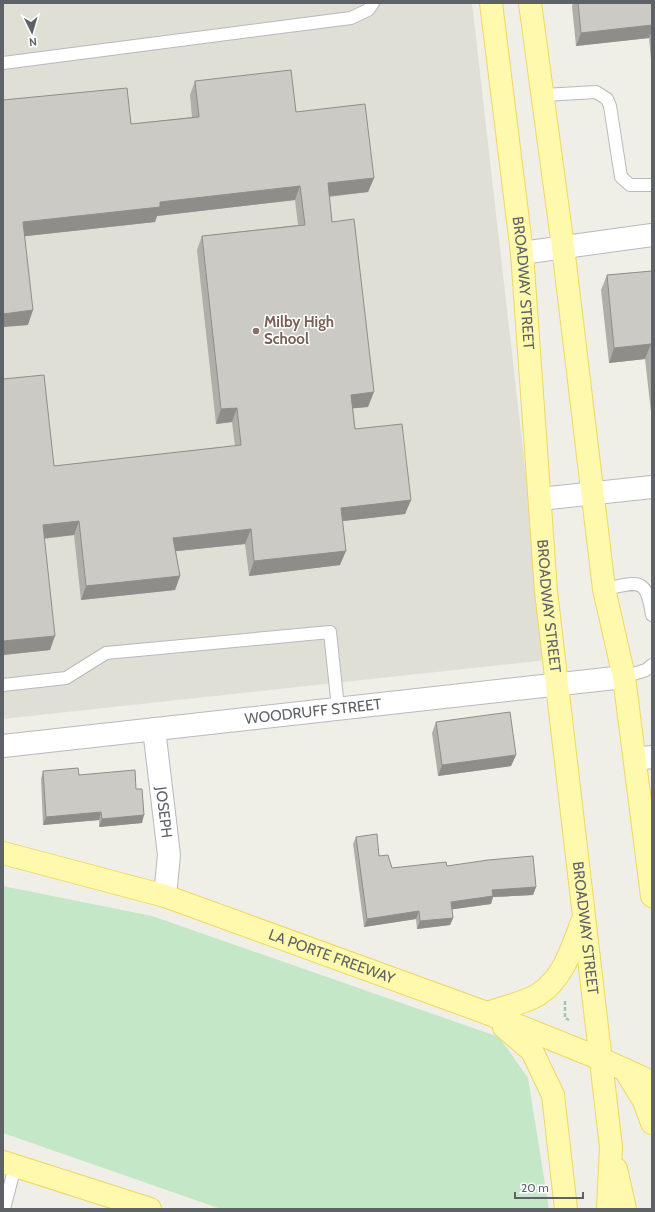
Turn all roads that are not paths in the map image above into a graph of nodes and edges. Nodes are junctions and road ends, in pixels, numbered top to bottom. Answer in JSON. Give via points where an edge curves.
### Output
{"nodes":[{"id":1,"x":372,"y":3,"type":"edge"},
{"id":2,"x":490,"y":3,"type":"edge"},
{"id":3,"x":530,"y":3,"type":"edge"},
{"id":4,"x":3,"y":64,"type":"edge"},
{"id":5,"x":544,"y":95,"type":"junction"},
{"id":6,"x":652,"y":185,"type":"edge"},
{"id":7,"x":652,"y":235,"type":"edge"},
{"id":8,"x":563,"y":247,"type":"junction"},
{"id":9,"x":522,"y":253,"type":"junction"},
{"id":10,"x":652,"y":487,"type":"edge"},
{"id":11,"x":593,"y":494,"type":"junction"},
{"id":12,"x":540,"y":499,"type":"junction"},
{"id":13,"x":604,"y":589,"type":"junction"},
{"id":14,"x":652,"y":615,"type":"edge"},
{"id":15,"x":652,"y":665,"type":"edge"},
{"id":16,"x":624,"y":677,"type":"junction"},
{"id":17,"x":556,"y":683,"type":"junction"},
{"id":18,"x":3,"y":685,"type":"edge"},
{"id":19,"x":338,"y":708,"type":"junction"},
{"id":20,"x":154,"y":729,"type":"junction"},
{"id":21,"x":3,"y":746,"type":"edge"},
{"id":22,"x":644,"y":758,"type":"edge"},
{"id":23,"x":3,"y":853,"type":"edge"},
{"id":24,"x":165,"y":896,"type":"junction"},
{"id":25,"x":652,"y":896,"type":"edge"},
{"id":26,"x":585,"y":914,"type":"junction"},
{"id":27,"x":487,"y":1013,"type":"junction"},
{"id":28,"x":601,"y":1059,"type":"junction"},
{"id":29,"x":625,"y":1070,"type":"junction"},
{"id":30,"x":652,"y":1082,"type":"edge"},
{"id":31,"x":652,"y":1123,"type":"edge"},
{"id":32,"x":611,"y":1147,"type":"junction"},
{"id":33,"x":9,"y":1164,"type":"edge"},
{"id":34,"x":4,"y":1209,"type":"edge"},
{"id":35,"x":150,"y":1209,"type":"edge"},
{"id":36,"x":566,"y":1209,"type":"edge"},
{"id":37,"x":608,"y":1209,"type":"edge"},
{"id":38,"x":625,"y":1209,"type":"edge"}],
"edges":[{"from":1,"to":4,"type":"lane","via":[[368,10],[352,18]]},
{"from":2,"to":9,"type":"main road","name":"BROADWAY STREET"},
{"from":3,"to":5,"type":"main road"},
{"from":5,"to":6,"type":"lane","via":[[596,92],[601,94],[610,106],[621,177],[630,185]]},
{"from":5,"to":8,"type":"main road"},
{"from":7,"to":8,"type":"street"},
{"from":8,"to":9,"type":"street"},
{"from":8,"to":11,"type":"main road"},
{"from":9,"to":12,"type":"main road","name":"BROADWAY STREET"},
{"from":10,"to":11,"type":"street"},
{"from":11,"to":12,"type":"street"},
{"from":11,"to":13,"type":"main road"},
{"from":12,"to":17,"type":"main road","name":"BROADWAY STREET"},
{"from":13,"to":14,"type":"lane","via":[[636,584],[644,587],[649,594]]},
{"from":13,"to":16,"type":"main road"},
{"from":15,"to":16,"type":"lane","via":[[646,670]]},
{"from":16,"to":17,"type":"street","name":"WOODRUFF STREET"},
{"from":16,"to":22,"type":"main road"},
{"from":17,"to":19,"type":"street","name":"WOODRUFF STREET"},
{"from":17,"to":26,"type":"main road","name":"BROADWAY STREET"},
{"from":18,"to":19,"type":"lane","via":[[66,678],[106,653],[330,632]]},
{"from":19,"to":20,"type":"street","name":"WOODRUFF STREET"},
{"from":20,"to":21,"type":"street","name":"WOODRUFF STREET"},
{"from":20,"to":24,"type":"street","name":"JOSEPH","via":[[169,855]]},
{"from":22,"to":25,"type":"main road"},
{"from":23,"to":24,"type":"main road","name":"LA PORTE FREEWAY"},
{"from":24,"to":27,"type":"main road","name":"LA PORTE FREEWAY"},
{"from":26,"to":27,"type":"main road","via":[[566,964],[552,983],[539,995]]},
{"from":26,"to":28,"type":"main road","name":"BROADWAY STREET"},
{"from":27,"to":28,"type":"main road","name":"LA PORTE FREEWAY"},
{"from":27,"to":36,"type":"main road","via":[[532,1051],[553,1095]]},
{"from":28,"to":29,"type":"main road","name":"LA PORTE FREEWAY"},
{"from":28,"to":32,"type":"main road","name":"BROADWAY STREET"},
{"from":29,"to":30,"type":"main road","name":"LA PORTE FREEWAY"},
{"from":29,"to":31,"type":"main road","via":[[644,1101]]},
{"from":32,"to":37,"type":"main road","name":"BROADWAY STREET"},
{"from":32,"to":38,"type":"main road"},
{"from":33,"to":34,"type":"lane"},
{"from":33,"to":35,"type":"main road"}]}
